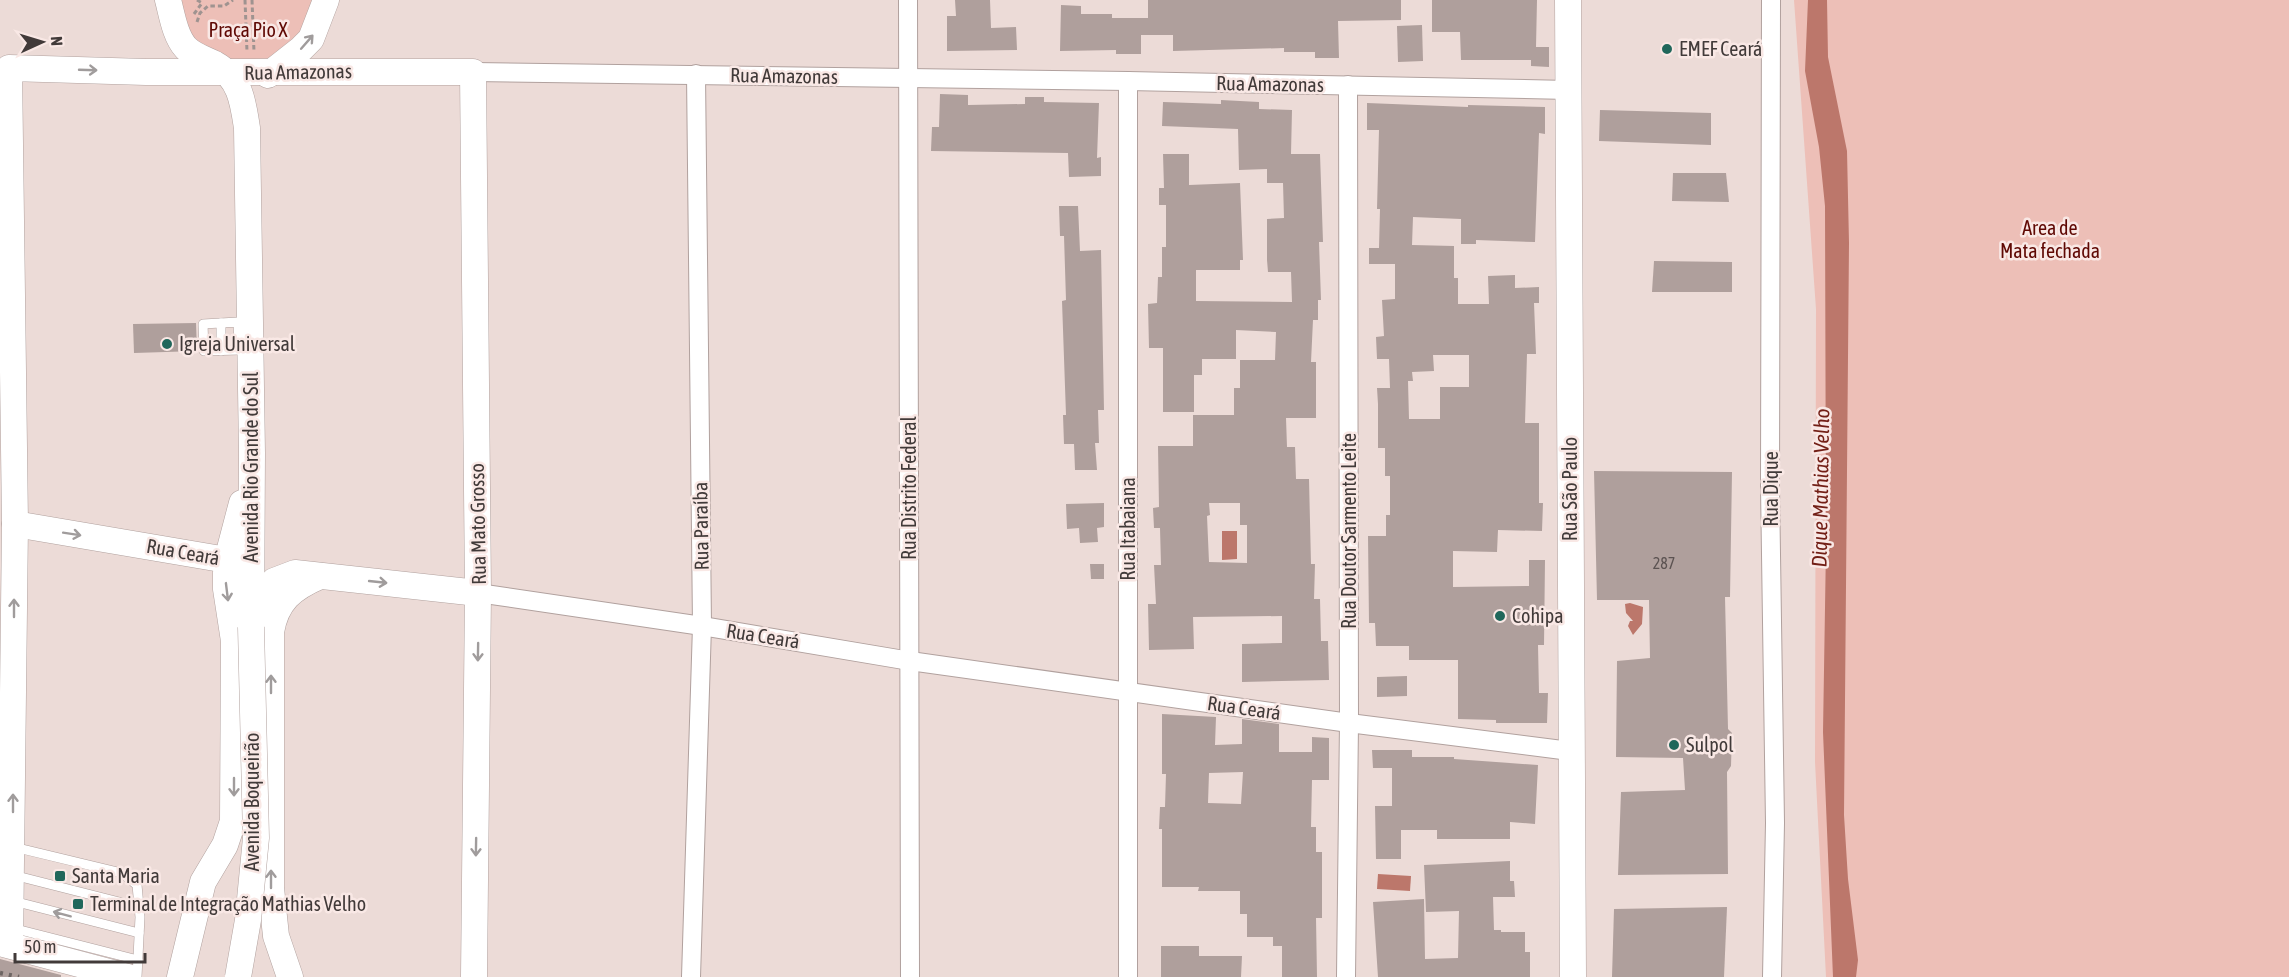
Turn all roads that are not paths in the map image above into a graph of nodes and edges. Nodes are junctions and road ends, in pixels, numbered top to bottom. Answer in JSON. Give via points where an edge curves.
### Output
{"nodes":[{"id":1,"x":168,"y":0,"type":"edge"},
{"id":2,"x":326,"y":0,"type":"edge"},
{"id":3,"x":908,"y":0,"type":"edge"},
{"id":4,"x":1568,"y":0,"type":"edge"},
{"id":5,"x":1771,"y":0,"type":"edge"},
{"id":6,"x":267,"y":61,"type":"junction"},
{"id":7,"x":233,"y":62,"type":"junction"},
{"id":8,"x":4,"y":68,"type":"edge"},
{"id":9,"x":473,"y":72,"type":"junction"},
{"id":10,"x":696,"y":74,"type":"junction"},
{"id":11,"x":909,"y":79,"type":"junction"},
{"id":12,"x":1128,"y":81,"type":"junction"},
{"id":13,"x":1348,"y":85,"type":"junction"},
{"id":14,"x":1569,"y":90,"type":"junction"},
{"id":15,"x":247,"y":128,"type":"junction"},
{"id":16,"x":220,"y":323,"type":"junction"},
{"id":17,"x":244,"y":336,"type":"junction"},
{"id":18,"x":221,"y":351,"type":"junction"},
{"id":19,"x":252,"y":453,"type":"junction"},
{"id":20,"x":7,"y":523,"type":"edge"},
{"id":21,"x":227,"y":560,"type":"junction"},
{"id":22,"x":320,"y":576,"type":"junction"},
{"id":23,"x":478,"y":593,"type":"junction"},
{"id":24,"x":250,"y":617,"type":"junction"},
{"id":25,"x":702,"y":626,"type":"junction"},
{"id":26,"x":910,"y":661,"type":"junction"},
{"id":27,"x":1128,"y":691,"type":"junction"},
{"id":28,"x":1349,"y":723,"type":"junction"},
{"id":29,"x":1570,"y":751,"type":"junction"},
{"id":30,"x":12,"y":847,"type":"junction"},
{"id":31,"x":12,"y":875,"type":"junction"},
{"id":32,"x":12,"y":900,"type":"junction"},
{"id":33,"x":139,"y":907,"type":"junction"},
{"id":34,"x":139,"y":933,"type":"junction"},
{"id":35,"x":7,"y":939,"type":"edge"},
{"id":36,"x":133,"y":968,"type":"edge"},
{"id":37,"x":137,"y":977,"type":"edge"},
{"id":38,"x":180,"y":977,"type":"edge"},
{"id":39,"x":238,"y":977,"type":"edge"},
{"id":40,"x":290,"y":977,"type":"edge"},
{"id":41,"x":474,"y":977,"type":"edge"},
{"id":42,"x":691,"y":977,"type":"edge"},
{"id":43,"x":910,"y":977,"type":"edge"},
{"id":44,"x":1128,"y":977,"type":"edge"},
{"id":45,"x":1346,"y":977,"type":"edge"},
{"id":46,"x":1573,"y":977,"type":"edge"},
{"id":47,"x":1772,"y":977,"type":"edge"}],
"edges":[{"from":1,"to":7,"type":"street","name":"Avenida Rio Grande do Sul","via":[[186,48]]},
{"from":6,"to":2,"type":"street","name":"Avenida Rio Grande do Sul","one_way":true,"via":[[301,50],[311,39]]},
{"from":3,"to":11,"type":"street","name":"Rua Distrito Federal"},
{"from":4,"to":14,"type":"street","name":"Rua São Paulo"},
{"from":5,"to":47,"type":"street","name":"Rua Dique","via":[[1770,487],[1775,823]]},
{"from":6,"to":7,"type":"street","name":"Rua Amazonas"},
{"from":6,"to":9,"type":"street","name":"Rua Amazonas"},
{"from":6,"to":15,"type":"street","name":"Avenida Rio Grande do Sul"},
{"from":8,"to":7,"type":"street","name":"Rua Amazonas","one_way":true},
{"from":7,"to":15,"type":"street","name":"Avenida Rio Grande do Sul"},
{"from":8,"to":20,"type":"street"},
{"from":9,"to":10,"type":"street","name":"Rua Amazonas"},
{"from":9,"to":23,"type":"street","name":"Rua Mato Grosso"},
{"from":10,"to":11,"type":"street","name":"Rua Amazonas"},
{"from":10,"to":25,"type":"street","name":"Rua Paraíba"},
{"from":11,"to":12,"type":"street","name":"Rua Amazonas"},
{"from":11,"to":26,"type":"street","name":"Rua Distrito Federal"},
{"from":12,"to":13,"type":"street","name":"Rua Amazonas"},
{"from":12,"to":27,"type":"street","name":"Rua Itabaiana"},
{"from":13,"to":14,"type":"street","name":"Rua Amazonas"},
{"from":13,"to":28,"type":"street","name":"Rua Doutor Sarmento Leite"},
{"from":14,"to":29,"type":"street","name":"Rua São Paulo"},
{"from":15,"to":17,"type":"street","name":"Avenida Rio Grande do Sul"},
{"from":16,"to":17,"type":"lane","via":[[238,322]]},
{"from":16,"to":18,"type":"lane"},
{"from":16,"to":18,"type":"lane","via":[[203,324],[204,351]]},
{"from":17,"to":18,"type":"lane","via":[[239,350]]},
{"from":17,"to":19,"type":"street","name":"Avenida Rio Grande do Sul"},
{"from":19,"to":21,"type":"street"},
{"from":19,"to":24,"type":"street","name":"Avenida Rio Grande do Sul"},
{"from":20,"to":21,"type":"street","name":"Rua Ceará","one_way":true},
{"from":30,"to":20,"type":"street","one_way":true},
{"from":21,"to":24,"type":"street","name":"Rua Ceará","via":[[242,574]]},
{"from":21,"to":38,"type":"street","one_way":true,"via":[[226,589],[234,640],[233,821],[225,845],[203,882]]},
{"from":22,"to":23,"type":"street","name":"Rua Ceará","one_way":true},
{"from":22,"to":24,"type":"street","name":"Rua Ceará","via":[[295,573],[280,578],[267,587]]},
{"from":40,"to":22,"type":"street","one_way":true,"via":[[276,936],[271,888],[271,632],[282,600],[299,585]]},
{"from":23,"to":25,"type":"street","name":"Rua Ceará"},
{"from":23,"to":41,"type":"street","name":"Rua Mato Grosso","one_way":true},
{"from":24,"to":39,"type":"street","name":"Avenida Boqueirão","bridge":true,"via":[[256,838]]},
{"from":25,"to":26,"type":"street","name":"Rua Ceará"},
{"from":25,"to":42,"type":"street","name":"Rua Paraíba"},
{"from":26,"to":27,"type":"street","name":"Rua Ceará"},
{"from":26,"to":43,"type":"street","name":"Rua Distrito Federal"},
{"from":27,"to":28,"type":"street","name":"Rua Ceará"},
{"from":27,"to":44,"type":"street","name":"Rua Itabaiana"},
{"from":28,"to":29,"type":"street","name":"Rua Ceará"},
{"from":28,"to":45,"type":"street","name":"Rua Doutor Sarmento Leite"},
{"from":29,"to":46,"type":"street","name":"Rua São Paulo"},
{"from":30,"to":31,"type":"street"},
{"from":30,"to":33,"type":"lane","via":[[122,873],[137,885]]},
{"from":31,"to":32,"type":"street"},
{"from":31,"to":33,"type":"lane"},
{"from":34,"to":32,"type":"lane","one_way":true},
{"from":32,"to":35,"type":"street"},
{"from":33,"to":34,"type":"lane"},
{"from":34,"to":36,"type":"lane"},
{"from":35,"to":36,"type":"street"},
{"from":36,"to":37,"type":"lane"}]}
